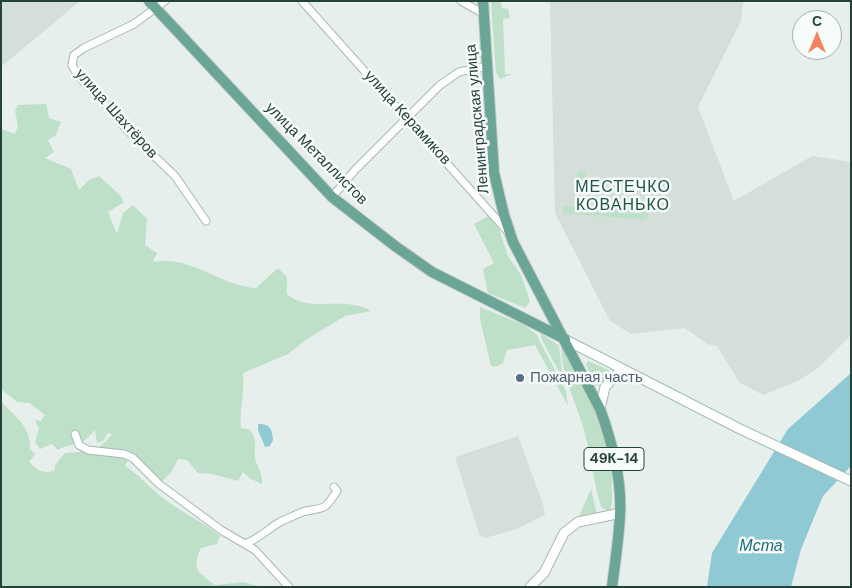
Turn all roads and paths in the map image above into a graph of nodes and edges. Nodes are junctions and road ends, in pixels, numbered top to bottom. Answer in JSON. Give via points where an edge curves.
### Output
{"nodes":[{"id":1,"x":165,"y":1,"type":"edge"},
{"id":2,"x":302,"y":1,"type":"edge"},
{"id":3,"x":461,"y":1,"type":"edge"},
{"id":4,"x":483,"y":1,"type":"edge"},
{"id":5,"x":152,"y":5,"type":"edge"},
{"id":6,"x":484,"y":14,"type":"junction"},
{"id":7,"x":488,"y":66,"type":"junction"},
{"id":8,"x":407,"y":118,"type":"junction"},
{"id":9,"x":332,"y":197,"type":"junction"},
{"id":10,"x":206,"y":220,"type":"dead end"},
{"id":11,"x":510,"y":235,"type":"junction"},
{"id":12,"x":566,"y":340,"type":"junction"},
{"id":13,"x":632,"y":374,"type":"junction"},
{"id":14,"x":600,"y":409,"type":"junction"},
{"id":15,"x":75,"y":434,"type":"dead end"},
{"id":16,"x":851,"y":481,"type":"edge"},
{"id":17,"x":334,"y":487,"type":"dead end"},
{"id":18,"x":621,"y":513,"type":"junction"},
{"id":19,"x":261,"y":538,"type":"junction"},
{"id":20,"x":247,"y":543,"type":"junction"},
{"id":21,"x":256,"y":550,"type":"junction"},
{"id":22,"x":289,"y":587,"type":"edge"},
{"id":23,"x":530,"y":587,"type":"edge"},
{"id":24,"x":612,"y":587,"type":"edge"}],
"edges":[{"from":1,"to":5,"type":"street"},
{"from":2,"to":8,"type":"street","name":"улица Керамиков"},
{"from":3,"to":6,"type":"street"},
{"from":4,"to":6,"type":"main road","name":"Ленинградская улица"},
{"from":5,"to":9,"type":"main road","name":"улица Металлистов"},
{"from":5,"to":10,"type":"street","name":"улица Шахтёров","via":[[134,24],[74,55],[72,65],[78,76],[126,129],[175,176]]},
{"from":6,"to":7,"type":"main road","name":"Ленинградская улица"},
{"from":7,"to":8,"type":"street","via":[[459,72],[440,85]]},
{"from":7,"to":11,"type":"main road","name":"Ленинградская улица","via":[[494,173]]},
{"from":8,"to":9,"type":"street"},
{"from":8,"to":11,"type":"street","name":"улица Керамиков"},
{"from":9,"to":12,"type":"main road","name":"улица Металлистов","via":[[432,272]]},
{"from":11,"to":12,"type":"main road","name":"Ленинградская улица"},
{"from":12,"to":13,"type":"main road"},
{"from":12,"to":14,"type":"main road","number":"49К-14"},
{"from":13,"to":14,"type":"main road","via":[[617,374],[605,387]]},
{"from":13,"to":16,"type":"main road"},
{"from":14,"to":18,"type":"main road","number":"49К-14","via":[[608,428],[618,474]]},
{"from":15,"to":20,"type":"street","via":[[79,445],[88,450],[133,458],[172,494],[222,530]]},
{"from":17,"to":19,"type":"street","via":[[337,491],[327,506],[283,520]]},
{"from":18,"to":23,"type":"main road","via":[[578,522],[564,533],[544,573]]},
{"from":18,"to":24,"type":"main road","number":"49К-14"},
{"from":19,"to":20,"type":"street"},
{"from":19,"to":21,"type":"street"},
{"from":20,"to":21,"type":"street"},
{"from":21,"to":22,"type":"street"}]}
